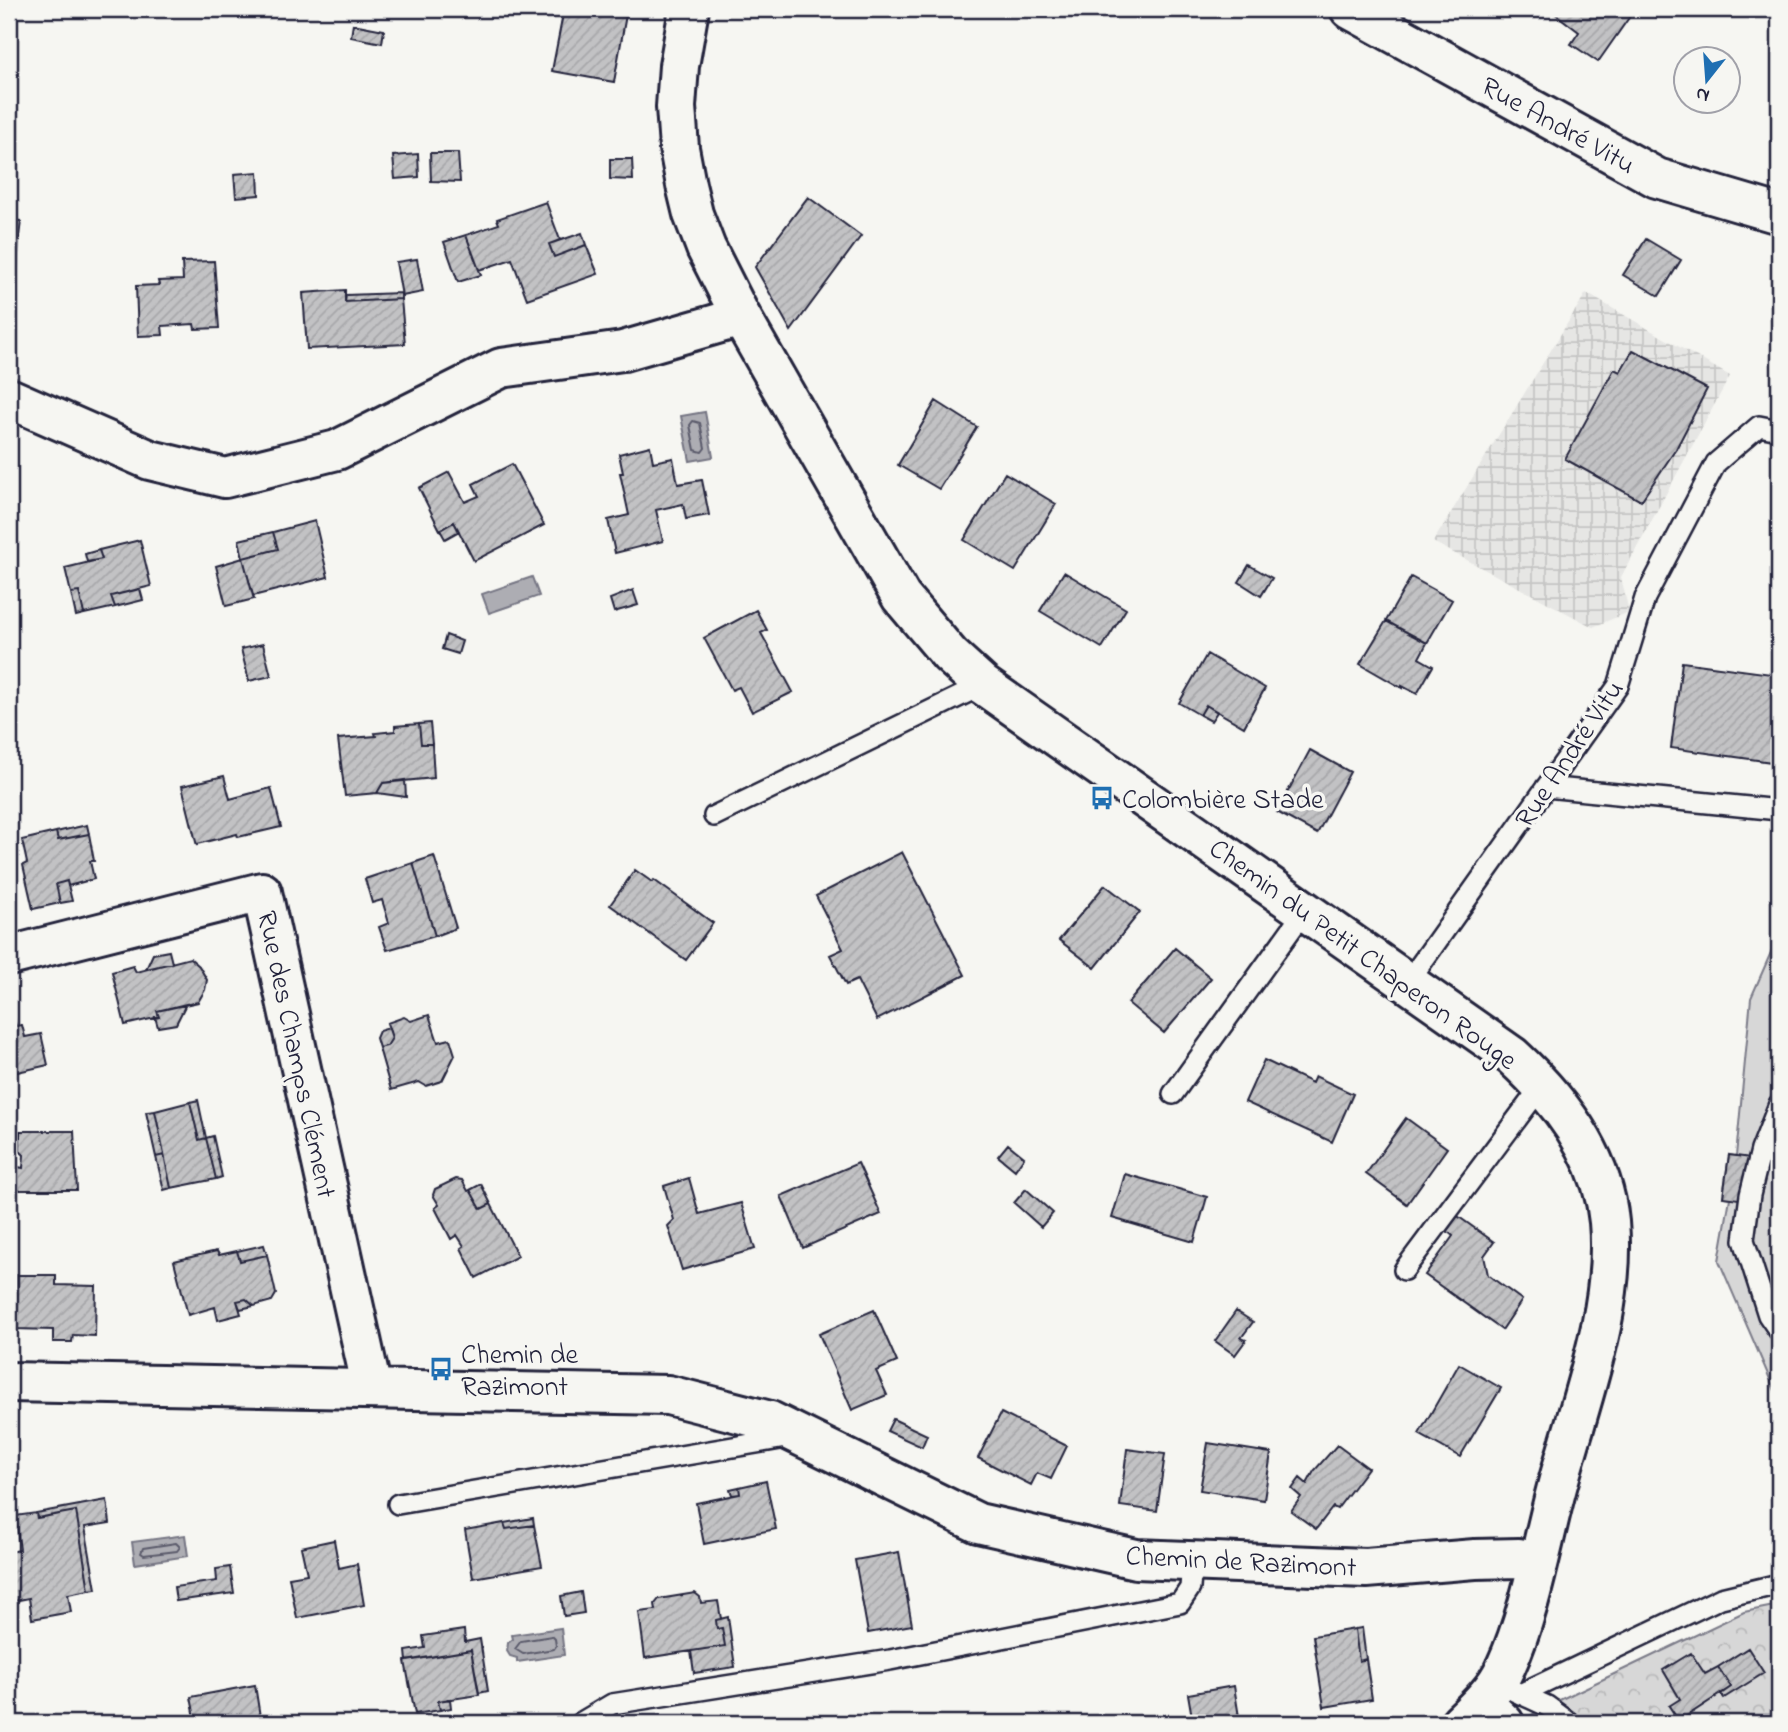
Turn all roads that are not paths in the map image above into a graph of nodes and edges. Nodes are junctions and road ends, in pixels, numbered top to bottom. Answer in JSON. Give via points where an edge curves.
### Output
{"nodes":[{"id":1,"x":690,"y":9,"type":"edge"},
{"id":2,"x":1350,"y":9,"type":"edge"},
{"id":3,"x":1779,"y":214,"type":"edge"},
{"id":4,"x":741,"y":317,"type":"junction"},
{"id":5,"x":9,"y":398,"type":"edge"},
{"id":6,"x":1779,"y":430,"type":"edge"},
{"id":7,"x":984,"y":685,"type":"junction"},
{"id":8,"x":1546,"y":787,"type":"junction"},
{"id":9,"x":1779,"y":810,"type":"edge"},
{"id":10,"x":715,"y":816,"type":"dead end"},
{"id":11,"x":1306,"y":909,"type":"junction"},
{"id":12,"x":9,"y":956,"type":"edge"},
{"id":13,"x":1408,"y":982,"type":"junction"},
{"id":14,"x":1543,"y":1084,"type":"junction"},
{"id":15,"x":1172,"y":1094,"type":"dead end"},
{"id":16,"x":1779,"y":1104,"type":"edge"},
{"id":17,"x":1404,"y":1270,"type":"dead end"},
{"id":18,"x":1779,"y":1331,"type":"edge"},
{"id":19,"x":9,"y":1382,"type":"edge"},
{"id":20,"x":372,"y":1389,"type":"junction"},
{"id":21,"x":800,"y":1436,"type":"junction"},
{"id":22,"x":398,"y":1504,"type":"dead end"},
{"id":23,"x":1192,"y":1562,"type":"junction"},
{"id":24,"x":1537,"y":1563,"type":"junction"},
{"id":25,"x":1779,"y":1584,"type":"edge"},
{"id":26,"x":1493,"y":1705,"type":"edge"},
{"id":27,"x":580,"y":1723,"type":"edge"},
{"id":28,"x":1570,"y":1723,"type":"edge"}],
"edges":[{"from":1,"to":4,"type":"street","name":"Chemin du Petit Chaperon Rouge","via":[[679,66],[679,148],[693,214]]},
{"from":2,"to":3,"type":"street","name":"Rue André Vitu","via":[[1657,178]]},
{"from":4,"to":5,"type":"street","via":[[622,351],[500,368],[337,450],[225,478],[150,460]]},
{"from":4,"to":7,"type":"street","name":"Chemin du Petit Chaperon Rouge","via":[[901,597],[950,655]]},
{"from":6,"to":8,"type":"lane","name":"Rue André Vitu","via":[[1759,426],[1716,463],[1645,598],[1618,686]]},
{"from":7,"to":10,"type":"lane"},
{"from":7,"to":11,"type":"street","name":"Chemin du Petit Chaperon Rouge"},
{"from":8,"to":9,"type":"lane"},
{"from":8,"to":13,"type":"lane","name":"Rue André Vitu"},
{"from":11,"to":13,"type":"street","name":"Chemin du Petit Chaperon Rouge"},
{"from":11,"to":15,"type":"lane"},
{"from":12,"to":20,"type":"street","name":"Rue des Champs Clément","via":[[262,892]]},
{"from":13,"to":14,"type":"street","name":"Chemin du Petit Chaperon Rouge","via":[[1512,1056]]},
{"from":14,"to":17,"type":"lane"},
{"from":14,"to":24,"type":"street","name":"Chemin du Petit Chaperon Rouge","via":[[1581,1138],[1602,1184],[1610,1262],[1599,1333]]},
{"from":16,"to":18,"type":"lane","via":[[1761,1150],[1744,1240],[1768,1314]]},
{"from":19,"to":20,"type":"street","name":"Chemin de Razimont"},
{"from":20,"to":21,"type":"street","name":"Chemin de Razimont","via":[[668,1395],[770,1421]]},
{"from":21,"to":22,"type":"lane"},
{"from":21,"to":23,"type":"street","name":"Chemin de Razimont","via":[[978,1523],[1136,1559]]},
{"from":23,"to":24,"type":"street","name":"Chemin de Razimont","via":[[1366,1568],[1519,1558]]},
{"from":23,"to":27,"type":"lane","via":[[1190,1588],[1180,1603],[890,1660],[612,1703]]},
{"from":24,"to":26,"type":"street","name":"Chemin du Petit Chaperon Rouge"},
{"from":25,"to":26,"type":"lane","via":[[1721,1598]]},
{"from":26,"to":28,"type":"lane","via":[[1547,1706]]}]}
